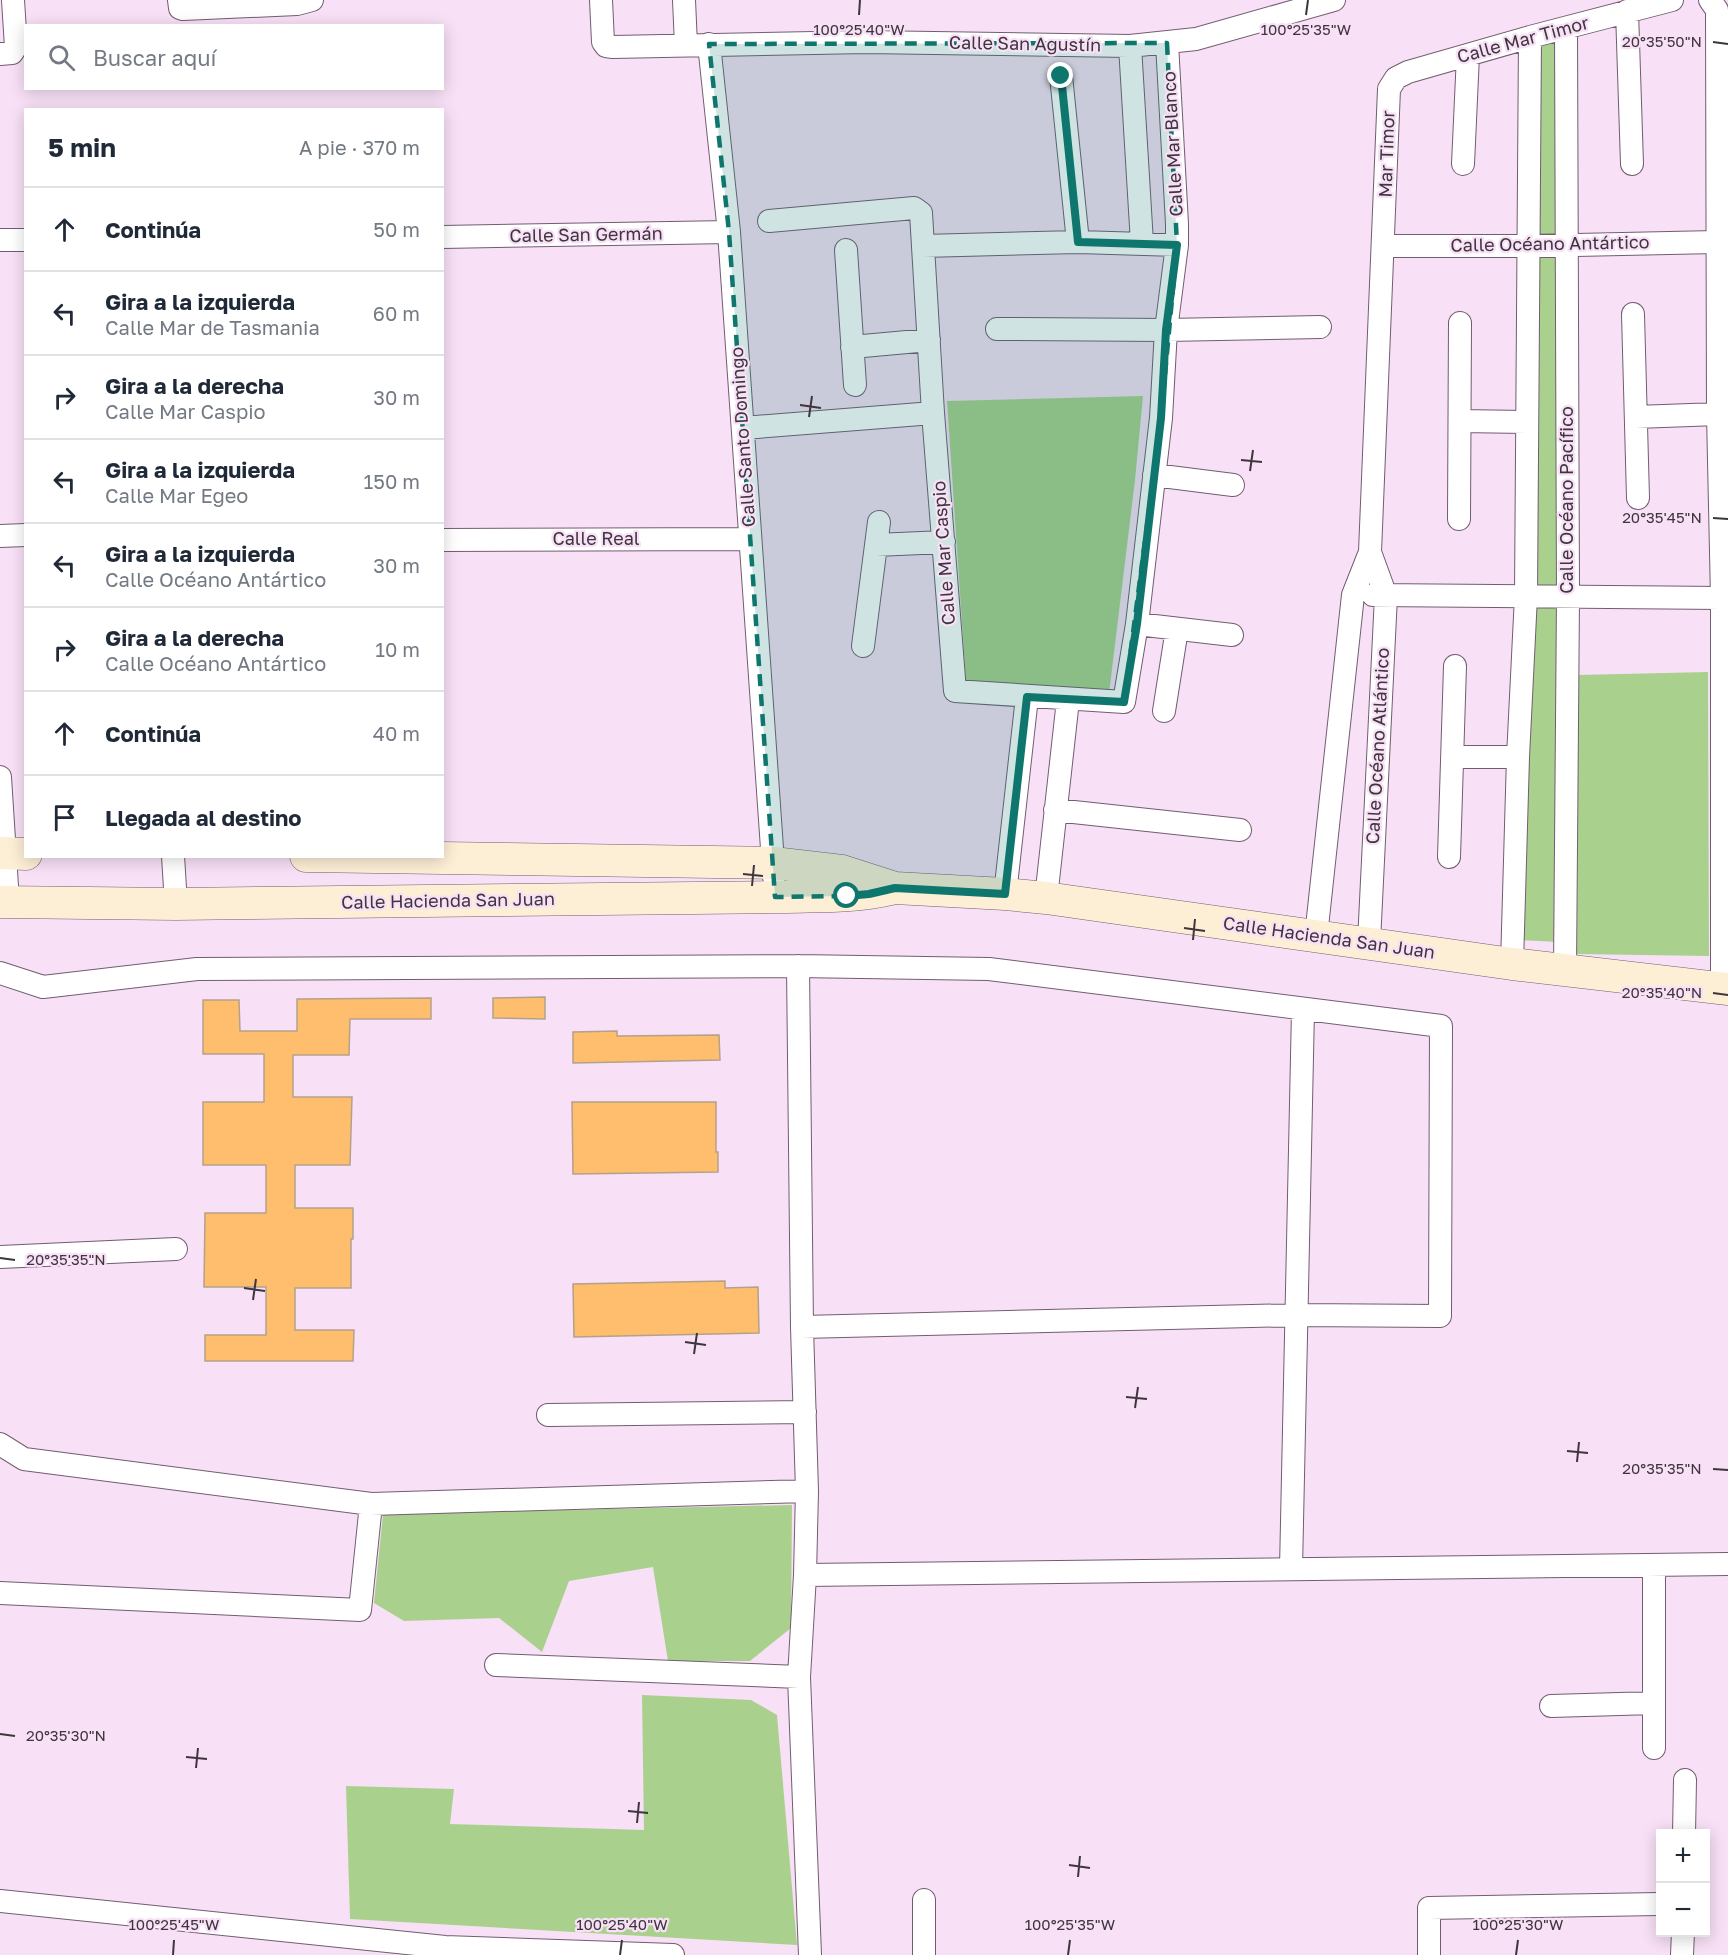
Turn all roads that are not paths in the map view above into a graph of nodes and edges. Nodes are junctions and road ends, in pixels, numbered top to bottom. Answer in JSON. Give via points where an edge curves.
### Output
{"nodes":[{"id":1,"x":13,"y":0,"type":"edge"},
{"id":2,"x":179,"y":0,"type":"edge"},
{"id":3,"x":312,"y":0,"type":"edge"},
{"id":4,"x":601,"y":0,"type":"edge"},
{"id":5,"x":684,"y":0,"type":"edge"},
{"id":6,"x":1334,"y":0,"type":"edge"},
{"id":7,"x":1672,"y":0,"type":"edge"},
{"id":8,"x":261,"y":3,"type":"edge"},
{"id":9,"x":1713,"y":5,"type":"edge"},
{"id":10,"x":1627,"y":11,"type":"junction"},
{"id":11,"x":1566,"y":29,"type":"junction"},
{"id":12,"x":1530,"y":37,"type":"junction"},
{"id":13,"x":709,"y":44,"type":"junction"},
{"id":14,"x":1167,"y":44,"type":"junction"},
{"id":15,"x":686,"y":45,"type":"junction"},
{"id":16,"x":1130,"y":46,"type":"junction"},
{"id":17,"x":0,"y":54,"type":"edge"},
{"id":18,"x":1467,"y":55,"type":"junction"},
{"id":19,"x":1408,"y":72,"type":"joint"},
{"id":20,"x":1061,"y":76,"type":"dead end"},
{"id":21,"x":1463,"y":164,"type":"dead end"},
{"id":22,"x":1632,"y":164,"type":"dead end"},
{"id":23,"x":768,"y":220,"type":"dead end"},
{"id":24,"x":729,"y":232,"type":"junction"},
{"id":25,"x":444,"y":237,"type":"edge"},
{"id":26,"x":0,"y":240,"type":"edge"},
{"id":27,"x":24,"y":240,"type":"edge"},
{"id":28,"x":1078,"y":242,"type":"junction"},
{"id":29,"x":1716,"y":242,"type":"junction"},
{"id":30,"x":1142,"y":243,"type":"junction"},
{"id":31,"x":1566,"y":244,"type":"junction"},
{"id":32,"x":1177,"y":245,"type":"junction"},
{"id":33,"x":923,"y":246,"type":"junction"},
{"id":34,"x":1383,"y":246,"type":"junction"},
{"id":35,"x":1529,"y":246,"type":"junction"},
{"id":36,"x":846,"y":250,"type":"dead end"},
{"id":37,"x":1633,"y":314,"type":"dead end"},
{"id":38,"x":1460,"y":323,"type":"dead end"},
{"id":39,"x":1320,"y":327,"type":"dead end"},
{"id":40,"x":997,"y":329,"type":"dead end"},
{"id":41,"x":1166,"y":330,"type":"junction"},
{"id":42,"x":929,"y":340,"type":"junction"},
{"id":43,"x":852,"y":346,"type":"junction"},
{"id":44,"x":855,"y":385,"type":"dead end"},
{"id":45,"x":933,"y":413,"type":"junction"},
{"id":46,"x":1718,"y":414,"type":"junction"},
{"id":47,"x":1636,"y":417,"type":"junction"},
{"id":48,"x":1460,"y":422,"type":"junction"},
{"id":49,"x":1527,"y":422,"type":"junction"},
{"id":50,"x":743,"y":428,"type":"junction"},
{"id":51,"x":1154,"y":475,"type":"junction"},
{"id":52,"x":1233,"y":485,"type":"dead end"},
{"id":53,"x":1638,"y":498,"type":"dead end"},
{"id":54,"x":1459,"y":519,"type":"dead end"},
{"id":55,"x":879,"y":522,"type":"dead end"},
{"id":56,"x":0,"y":536,"type":"edge"},
{"id":57,"x":24,"y":536,"type":"edge"},
{"id":58,"x":750,"y":539,"type":"junction"},
{"id":59,"x":444,"y":540,"type":"edge"},
{"id":60,"x":944,"y":542,"type":"junction"},
{"id":61,"x":876,"y":545,"type":"junction"},
{"id":62,"x":1370,"y":552,"type":"junction"},
{"id":63,"x":1353,"y":595,"type":"junction"},
{"id":64,"x":1386,"y":596,"type":"junction"},
{"id":65,"x":1526,"y":596,"type":"junction"},
{"id":66,"x":1568,"y":597,"type":"junction"},
{"id":67,"x":1722,"y":598,"type":"junction"},
{"id":68,"x":1137,"y":624,"type":"junction"},
{"id":69,"x":1177,"y":629,"type":"junction"},
{"id":70,"x":1232,"y":635,"type":"dead end"},
{"id":71,"x":863,"y":646,"type":"dead end"},
{"id":72,"x":1455,"y":666,"type":"dead end"},
{"id":73,"x":1027,"y":697,"type":"junction"},
{"id":74,"x":1068,"y":700,"type":"junction"},
{"id":75,"x":1124,"y":702,"type":"joint"},
{"id":76,"x":1164,"y":711,"type":"dead end"},
{"id":77,"x":1453,"y":757,"type":"junction"},
{"id":78,"x":1518,"y":757,"type":"junction"},
{"id":79,"x":0,"y":777,"type":"edge"},
{"id":80,"x":1055,"y":810,"type":"junction"},
{"id":81,"x":1240,"y":830,"type":"dead end"},
{"id":82,"x":10,"y":853,"type":"edge"},
{"id":83,"x":1449,"y":857,"type":"dead end"},
{"id":84,"x":173,"y":858,"type":"edge"},
{"id":85,"x":439,"y":858,"type":"edge"},
{"id":86,"x":773,"y":863,"type":"junction"},
{"id":87,"x":895,"y":888,"type":"junction"},
{"id":88,"x":1005,"y":894,"type":"junction"},
{"id":89,"x":775,"y":897,"type":"junction"},
{"id":90,"x":1046,"y":898,"type":"junction"},
{"id":91,"x":4,"y":902,"type":"edge"},
{"id":92,"x":176,"y":904,"type":"junction"},
{"id":93,"x":1316,"y":936,"type":"junction"},
{"id":94,"x":1369,"y":942,"type":"junction"},
{"id":95,"x":1512,"y":964,"type":"junction"},
{"id":96,"x":798,"y":966,"type":"junction"},
{"id":97,"x":1565,"y":971,"type":"junction"},
{"id":98,"x":0,"y":973,"type":"edge"},
{"id":99,"x":1725,"y":989,"type":"edge"},
{"id":100,"x":1303,"y":1010,"type":"junction"},
{"id":101,"x":176,"y":1249,"type":"dead end"},
{"id":102,"x":0,"y":1257,"type":"edge"},
{"id":103,"x":1297,"y":1315,"type":"junction"},
{"id":104,"x":802,"y":1326,"type":"junction"},
{"id":105,"x":805,"y":1412,"type":"junction"},
{"id":106,"x":548,"y":1415,"type":"dead end"},
{"id":107,"x":0,"y":1444,"type":"edge"},
{"id":108,"x":807,"y":1491,"type":"junction"},
{"id":109,"x":371,"y":1504,"type":"junction"},
{"id":110,"x":1728,"y":1564,"type":"edge"},
{"id":111,"x":1654,"y":1565,"type":"junction"},
{"id":112,"x":1291,"y":1569,"type":"junction"},
{"id":113,"x":805,"y":1575,"type":"junction"},
{"id":114,"x":0,"y":1593,"type":"edge"},
{"id":115,"x":496,"y":1665,"type":"dead end"},
{"id":116,"x":799,"y":1677,"type":"junction"},
{"id":117,"x":1654,"y":1703,"type":"junction"},
{"id":118,"x":1551,"y":1706,"type":"dead end"},
{"id":119,"x":1654,"y":1748,"type":"dead end"},
{"id":120,"x":1684,"y":1780,"type":"dead end"},
{"id":121,"x":1684,"y":1829,"type":"edge"},
{"id":122,"x":924,"y":1900,"type":"dead end"},
{"id":123,"x":0,"y":1901,"type":"edge"},
{"id":124,"x":1656,"y":1904,"type":"edge"},
{"id":125,"x":1683,"y":1937,"type":"edge"},
{"id":126,"x":673,"y":1955,"type":"edge"},
{"id":127,"x":810,"y":1955,"type":"edge"},
{"id":128,"x":924,"y":1955,"type":"edge"},
{"id":129,"x":1429,"y":1955,"type":"edge"},
{"id":130,"x":1682,"y":1955,"type":"edge"}],
"edges":[{"from":1,"to":17,"type":"street","via":[[16,47],[12,53]]},
{"from":2,"to":8,"type":"street","via":[[183,9]]},
{"from":3,"to":8,"type":"street","via":[[297,4]]},
{"from":4,"to":15,"type":"street","via":[[602,38],[606,46]]},
{"from":5,"to":15,"type":"street"},
{"from":6,"to":14,"type":"street","name":"Calle San Agustín"},
{"from":7,"to":10,"type":"street","name":"Calle Mar Timor"},
{"from":9,"to":29,"type":"street"},
{"from":10,"to":11,"type":"street","name":"Calle Mar Timor"},
{"from":10,"to":22,"type":"street"},
{"from":11,"to":12,"type":"street","name":"Calle Mar Timor"},
{"from":11,"to":31,"type":"street","name":"Calle Océano Pacífico"},
{"from":12,"to":18,"type":"street","name":"Calle Mar Timor"},
{"from":12,"to":35,"type":"street"},
{"from":13,"to":15,"type":"street"},
{"from":13,"to":16,"type":"street","name":"Calle San Agustín"},
{"from":13,"to":24,"type":"street","name":"Calle Santo Domingo"},
{"from":14,"to":16,"type":"street","name":"Calle San Agustín"},
{"from":14,"to":32,"type":"street","name":"Calle Mar Blanco"},
{"from":16,"to":30,"type":"street","name":"Calle Mar Blanco"},
{"from":18,"to":19,"type":"street","name":"Calle Mar Timor"},
{"from":18,"to":21,"type":"street"},
{"from":19,"to":34,"type":"street","name":"Mar Timor","via":[[1396,78],[1389,88]]},
{"from":20,"to":28,"type":"street"},
{"from":23,"to":33,"type":"street","via":[[914,208],[921,213]]},
{"from":24,"to":25,"type":"street","name":"Calle San Germán"},
{"from":24,"to":50,"type":"street","name":"Calle Santo Domingo"},
{"from":26,"to":27,"type":"street"},
{"from":28,"to":30,"type":"street"},
{"from":28,"to":33,"type":"street"},
{"from":29,"to":31,"type":"street","name":"Calle Océano Antártico"},
{"from":29,"to":46,"type":"street"},
{"from":30,"to":32,"type":"street"},
{"from":31,"to":35,"type":"street","name":"Calle Océano Antártico"},
{"from":31,"to":66,"type":"street","name":"Calle Océano Pacífico"},
{"from":32,"to":41,"type":"street","name":"Calle Mar Blanco"},
{"from":33,"to":42,"type":"street","name":"Calle Mar Caspio"},
{"from":34,"to":35,"type":"street","name":"Calle Océano Antártico"},
{"from":34,"to":62,"type":"street","name":"Calle Océano Atlántico"},
{"from":35,"to":49,"type":"street"},
{"from":36,"to":43,"type":"street"},
{"from":37,"to":47,"type":"street"},
{"from":38,"to":48,"type":"street"},
{"from":39,"to":41,"type":"street"},
{"from":40,"to":41,"type":"street"},
{"from":41,"to":51,"type":"street","name":"Calle Mar Blanco"},
{"from":42,"to":43,"type":"street"},
{"from":42,"to":45,"type":"street","name":"Calle Mar Caspio"},
{"from":43,"to":44,"type":"street"},
{"from":45,"to":50,"type":"street"},
{"from":45,"to":60,"type":"street","name":"Calle Mar Caspio"},
{"from":46,"to":47,"type":"street"},
{"from":46,"to":67,"type":"street"},
{"from":47,"to":53,"type":"street"},
{"from":48,"to":49,"type":"street"},
{"from":48,"to":54,"type":"street"},
{"from":49,"to":65,"type":"street"},
{"from":50,"to":58,"type":"street","name":"Calle Santo Domingo"},
{"from":51,"to":52,"type":"street"},
{"from":51,"to":68,"type":"street","name":"Calle Mar Blanco"},
{"from":55,"to":61,"type":"street"},
{"from":56,"to":57,"type":"street"},
{"from":58,"to":59,"type":"street","name":"Calle Real"},
{"from":58,"to":86,"type":"street","name":"Calle Santo Domingo"},
{"from":60,"to":61,"type":"street"},
{"from":60,"to":73,"type":"street","name":"Calle Mar Caspio","via":[[955,691]]},
{"from":61,"to":71,"type":"street"},
{"from":62,"to":63,"type":"street","name":"Calle Océano Atlántico"},
{"from":62,"to":64,"type":"street","name":"Calle Océano Atlántico"},
{"from":63,"to":64,"type":"street"},
{"from":63,"to":93,"type":"street","name":"Calle Océano Atlántico"},
{"from":64,"to":65,"type":"street"},
{"from":64,"to":94,"type":"street","name":"Calle Océano Atlántico"},
{"from":65,"to":66,"type":"street"},
{"from":65,"to":78,"type":"street"},
{"from":66,"to":67,"type":"street"},
{"from":66,"to":97,"type":"street","name":"Calle Océano Pacífico"},
{"from":67,"to":99,"type":"street"},
{"from":68,"to":69,"type":"street"},
{"from":68,"to":75,"type":"street","name":"Calle Mar Blanco"},
{"from":69,"to":70,"type":"street"},
{"from":69,"to":76,"type":"street"},
{"from":72,"to":77,"type":"street"},
{"from":73,"to":74,"type":"street","name":"Calle Mar Caspio"},
{"from":73,"to":88,"type":"street"},
{"from":74,"to":75,"type":"street","name":"Calle Mar Caspio"},
{"from":74,"to":80,"type":"street"},
{"from":77,"to":78,"type":"street"},
{"from":77,"to":83,"type":"street"},
{"from":78,"to":95,"type":"street"},
{"from":79,"to":82,"type":"street"},
{"from":80,"to":81,"type":"street"},
{"from":80,"to":90,"type":"street"},
{"from":82,"to":91,"type":"street"},
{"from":84,"to":92,"type":"street"},
{"from":85,"to":86,"type":"main road","name":"Calle Hacienda San Juan"},
{"from":86,"to":87,"type":"main road","name":"Calle Hacienda San Juan","via":[[842,871]]},
{"from":86,"to":89,"type":"street","name":"Calle Santo Domingo"},
{"from":87,"to":88,"type":"main road","name":"Calle Hacienda San Juan"},
{"from":87,"to":89,"type":"main road","name":"Calle Hacienda San Juan","via":[[847,896]]},
{"from":88,"to":90,"type":"main road","name":"Calle Hacienda San Juan"},
{"from":89,"to":92,"type":"main road","name":"Calle Hacienda San Juan"},
{"from":90,"to":93,"type":"main road","name":"Calle Hacienda San Juan"},
{"from":91,"to":92,"type":"main road","name":"Calle Hacienda San Juan"},
{"from":93,"to":94,"type":"main road","name":"Calle Hacienda San Juan"},
{"from":94,"to":95,"type":"main road","name":"Calle Hacienda San Juan"},
{"from":95,"to":97,"type":"main road","name":"Calle Hacienda San Juan"},
{"from":96,"to":98,"type":"street","via":[[197,969],[44,987]]},
{"from":96,"to":100,"type":"street","via":[[989,969]]},
{"from":96,"to":104,"type":"street"},
{"from":97,"to":99,"type":"main road","name":"Calle Hacienda San Juan"},
{"from":100,"to":103,"type":"street"},
{"from":100,"to":103,"type":"street","via":[[1442,1026],[1440,1316]]},
{"from":101,"to":102,"type":"street"},
{"from":103,"to":104,"type":"street"},
{"from":103,"to":112,"type":"street"},
{"from":104,"to":105,"type":"street"},
{"from":105,"to":106,"type":"street"},
{"from":105,"to":108,"type":"street"},
{"from":107,"to":109,"type":"street","via":[[24,1459]]},
{"from":108,"to":109,"type":"street"},
{"from":108,"to":113,"type":"street"},
{"from":109,"to":114,"type":"street","via":[[360,1610]]},
{"from":110,"to":111,"type":"street"},
{"from":111,"to":112,"type":"street"},
{"from":111,"to":117,"type":"street"},
{"from":112,"to":113,"type":"street"},
{"from":113,"to":116,"type":"street"},
{"from":115,"to":116,"type":"street"},
{"from":116,"to":127,"type":"street"},
{"from":117,"to":118,"type":"street"},
{"from":117,"to":119,"type":"street"},
{"from":120,"to":121,"type":"street"},
{"from":122,"to":128,"type":"street"},
{"from":123,"to":126,"type":"street","via":[[445,1947]]},
{"from":124,"to":129,"type":"street","via":[[1429,1908]]},
{"from":125,"to":130,"type":"street"}]}
